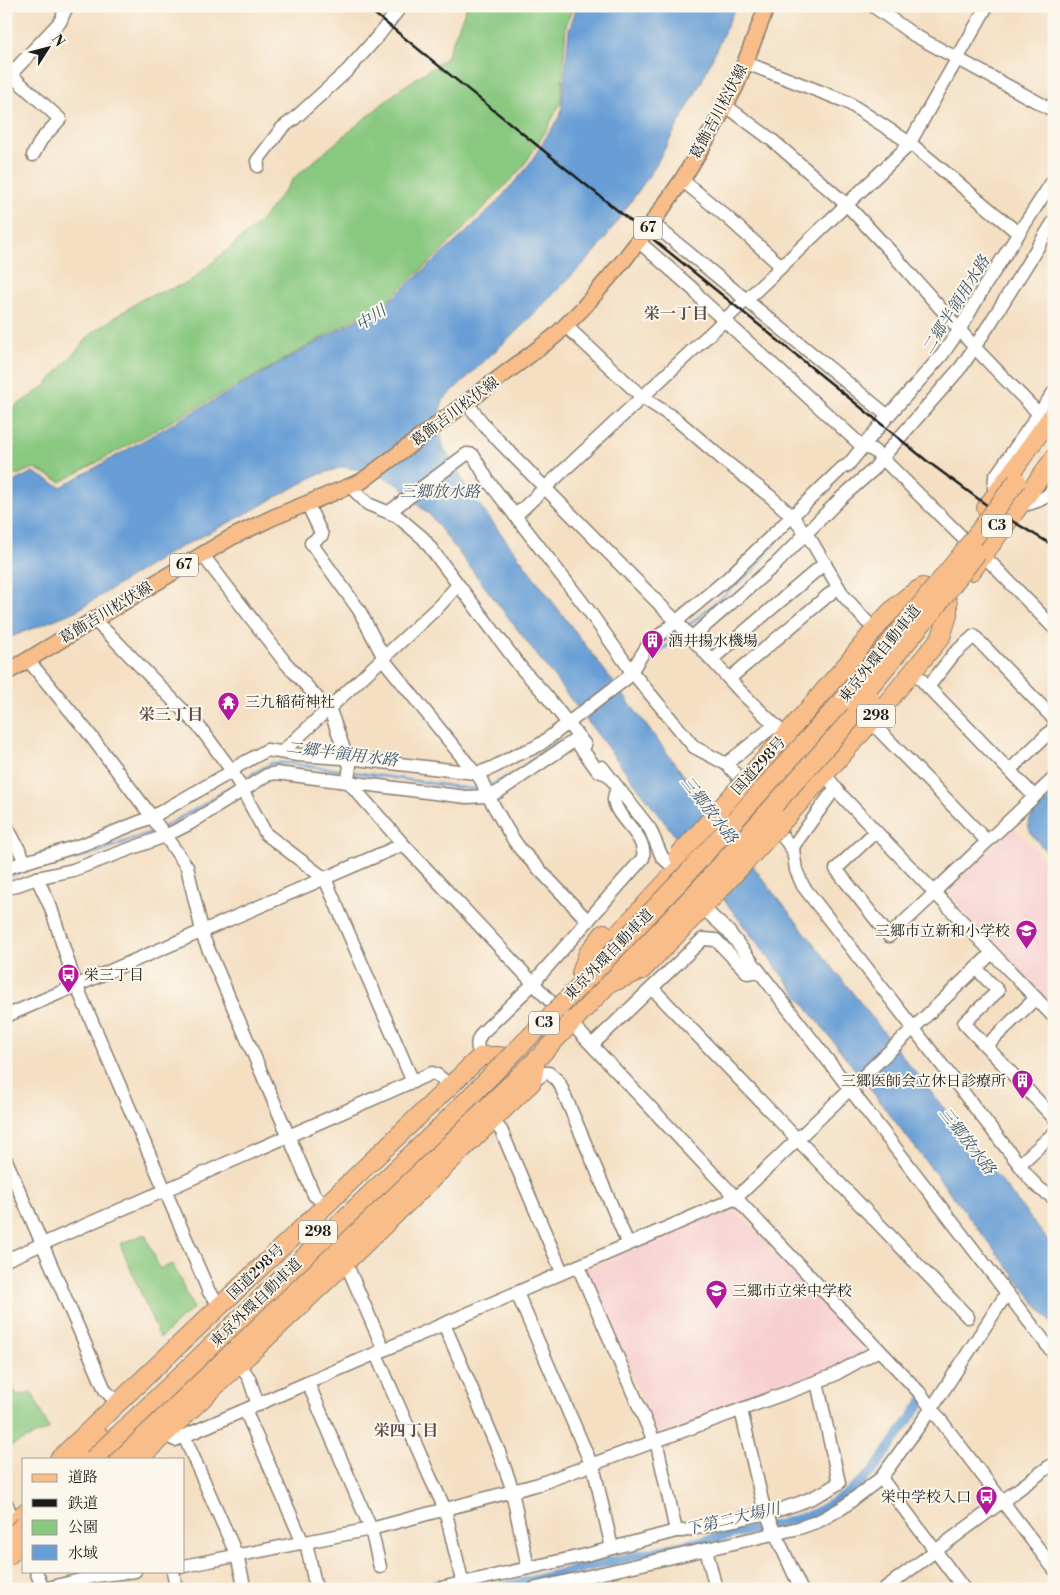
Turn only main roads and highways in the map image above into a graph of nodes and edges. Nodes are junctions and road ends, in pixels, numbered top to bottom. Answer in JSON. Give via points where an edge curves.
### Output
{"nodes":[{"id":1,"x":767,"y":6,"type":"edge"},
{"id":2,"x":1054,"y":402,"type":"edge"},
{"id":3,"x":1046,"y":413,"type":"edge"},
{"id":4,"x":1054,"y":428,"type":"edge"},
{"id":5,"x":1054,"y":447,"type":"edge"},
{"id":6,"x":1027,"y":451,"type":"junction"},
{"id":7,"x":1052,"y":463,"type":"edge"},
{"id":8,"x":923,"y":587,"type":"junction"},
{"id":9,"x":948,"y":603,"type":"junction"},
{"id":10,"x":6,"y":673,"type":"edge"},
{"id":11,"x":675,"y":865,"type":"junction"},
{"id":12,"x":703,"y":899,"type":"junction"},
{"id":13,"x":500,"y":1056,"type":"junction"},
{"id":14,"x":536,"y":1060,"type":"junction"},
{"id":15,"x":60,"y":1458,"type":"edge"},
{"id":16,"x":82,"y":1458,"type":"edge"},
{"id":17,"x":94,"y":1458,"type":"edge"},
{"id":18,"x":111,"y":1458,"type":"edge"},
{"id":19,"x":120,"y":1458,"type":"edge"},
{"id":20,"x":140,"y":1458,"type":"edge"},
{"id":21,"x":17,"y":1522,"type":"edge"},
{"id":22,"x":6,"y":1542,"type":"edge"},
{"id":23,"x":22,"y":1546,"type":"edge"},
{"id":24,"x":22,"y":1547,"type":"edge"},
{"id":25,"x":6,"y":1558,"type":"edge"},
{"id":26,"x":6,"y":1565,"type":"edge"}],
"edges":[{"from":1,"to":10,"type":"main road","name":"葛飾吉川松伏線","number":"67","via":[[726,106],[682,180],[638,241],[566,326],[371,476],[252,527]]},
{"from":2,"to":6,"type":"highway","name":"国道298号","number":"298","via":[[1030,437]]},
{"from":3,"to":6,"type":"highway","name":"国道298号","number":"298"},
{"from":4,"to":17,"type":"highway","name":"東京外環自動車道","number":"C3","bridge":true,"via":[[961,555],[850,692],[683,878],[440,1126]]},
{"from":5,"to":18,"type":"highway","name":"東京外環自動車道","number":"C3","bridge":true,"via":[[931,613],[856,703],[687,890],[598,984]]},
{"from":6,"to":8,"type":"highway","name":"国道298号","number":"298","via":[[963,539]]},
{"from":7,"to":9,"type":"highway","number":"298"},
{"from":8,"to":11,"type":"highway","name":"国道298号","number":"298"},
{"from":8,"to":11,"type":"highway","name":"国道298号","number":"298","bridge":true,"via":[[885,618],[781,730],[746,780]]},
{"from":9,"to":12,"type":"highway","number":"298","bridge":true},
{"from":9,"to":12,"type":"highway","number":"298","bridge":true,"via":[[941,637],[912,674],[785,819]]},
{"from":11,"to":13,"type":"highway","name":"国道298号","number":"298","via":[[601,935],[588,953],[581,973]]},
{"from":12,"to":14,"type":"highway","number":"298","via":[[642,970],[610,983]]},
{"from":13,"to":15,"type":"highway","name":"国道298号","number":"298","via":[[481,1056]]},
{"from":13,"to":16,"type":"highway","name":"国道298号","number":"298"},
{"from":14,"to":19,"type":"highway","number":"298"},
{"from":14,"to":20,"type":"highway","number":"298","via":[[532,1082],[239,1364],[175,1434]]},
{"from":21,"to":22,"type":"highway","bridge":true},
{"from":23,"to":25,"type":"highway","bridge":true},
{"from":24,"to":26,"type":"highway"}]}
